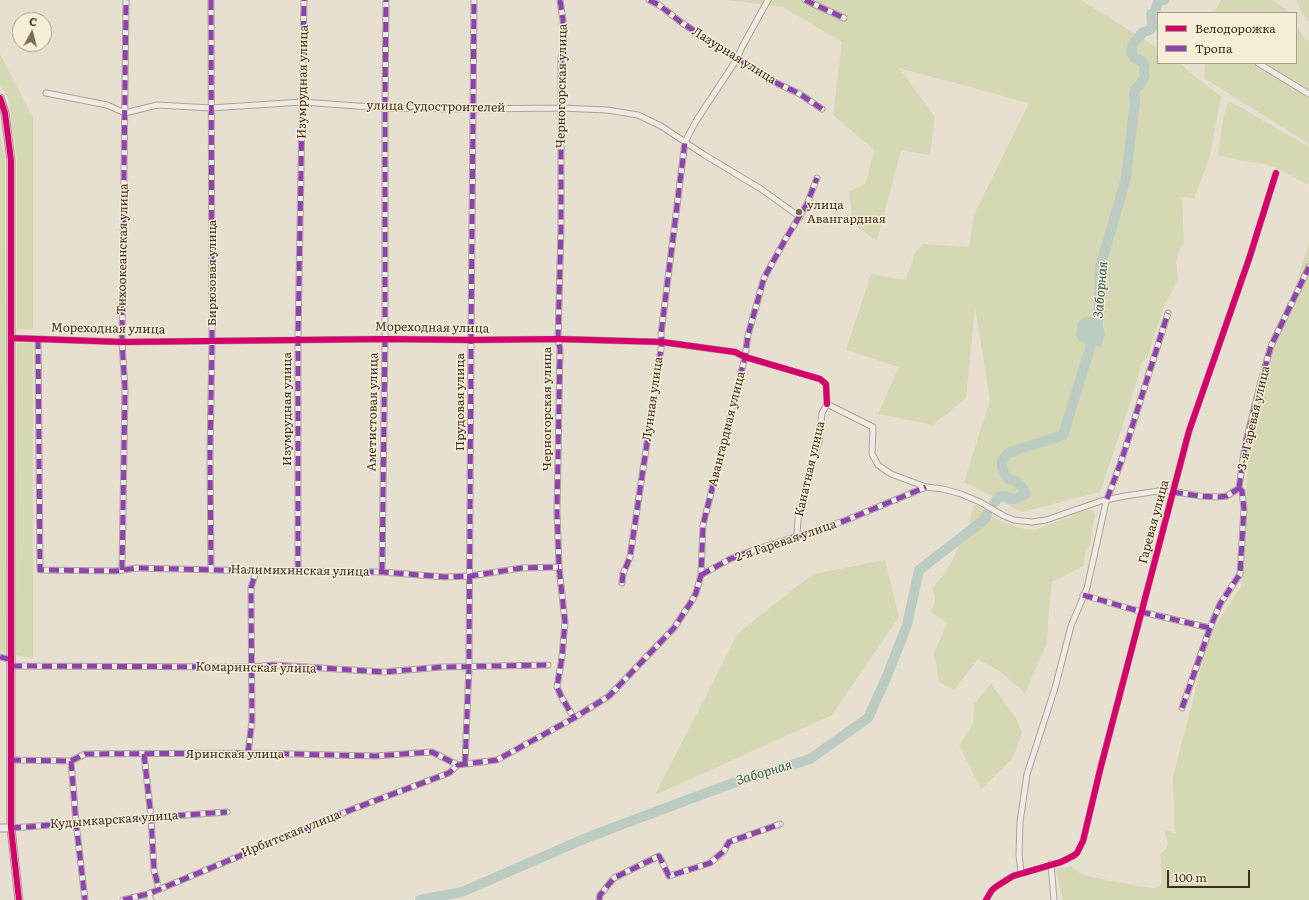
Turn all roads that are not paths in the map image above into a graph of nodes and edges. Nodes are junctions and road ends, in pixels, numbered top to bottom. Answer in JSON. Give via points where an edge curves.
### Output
{"nodes":[{"id":1,"x":126,"y":0,"type":"edge"},
{"id":2,"x":211,"y":0,"type":"edge"},
{"id":3,"x":304,"y":0,"type":"edge"},
{"id":4,"x":386,"y":0,"type":"edge"},
{"id":5,"x":474,"y":0,"type":"edge"},
{"id":6,"x":560,"y":0,"type":"edge"},
{"id":7,"x":649,"y":0,"type":"edge"},
{"id":8,"x":768,"y":0,"type":"edge"},
{"id":9,"x":805,"y":0,"type":"edge"},
{"id":10,"x":844,"y":18,"type":"dead end"},
{"id":11,"x":737,"y":59,"type":"junction"},
{"id":12,"x":1260,"y":64,"type":"edge"},
{"id":13,"x":46,"y":93,"type":"dead end"},
{"id":14,"x":1309,"y":94,"type":"edge"},
{"id":15,"x":0,"y":98,"type":"edge"},
{"id":16,"x":302,"y":102,"type":"junction"},
{"id":17,"x":211,"y":108,"type":"junction"},
{"id":18,"x":385,"y":108,"type":"junction"},
{"id":19,"x":561,"y":108,"type":"junction"},
{"id":20,"x":473,"y":109,"type":"junction"},
{"id":21,"x":822,"y":109,"type":"dead end"},
{"id":22,"x":125,"y":113,"type":"junction"},
{"id":23,"x":685,"y":142,"type":"junction"},
{"id":24,"x":1276,"y":173,"type":"dead end"},
{"id":25,"x":817,"y":178,"type":"dead end"},
{"id":26,"x":800,"y":216,"type":"junction"},
{"id":27,"x":1309,"y":267,"type":"edge"},
{"id":28,"x":1168,"y":314,"type":"dead end"},
{"id":29,"x":11,"y":338,"type":"junction"},
{"id":30,"x":38,"y":339,"type":"junction"},
{"id":31,"x":298,"y":339,"type":"junction"},
{"id":32,"x":385,"y":339,"type":"junction"},
{"id":33,"x":558,"y":339,"type":"junction"},
{"id":34,"x":471,"y":340,"type":"junction"},
{"id":35,"x":212,"y":341,"type":"junction"},
{"id":36,"x":122,"y":342,"type":"junction"},
{"id":37,"x":662,"y":342,"type":"junction"},
{"id":38,"x":745,"y":356,"type":"junction"},
{"id":39,"x":827,"y":404,"type":"junction"},
{"id":40,"x":926,"y":487,"type":"junction"},
{"id":41,"x":1239,"y":488,"type":"junction"},
{"id":42,"x":1173,"y":492,"type":"junction"},
{"id":43,"x":1107,"y":499,"type":"junction"},
{"id":44,"x":797,"y":536,"type":"junction"},
{"id":45,"x":559,"y":567,"type":"junction"},
{"id":46,"x":122,"y":570,"type":"junction"},
{"id":47,"x":211,"y":570,"type":"junction"},
{"id":48,"x":256,"y":571,"type":"junction"},
{"id":49,"x":298,"y":571,"type":"junction"},
{"id":50,"x":382,"y":572,"type":"junction"},
{"id":51,"x":701,"y":575,"type":"junction"},
{"id":52,"x":470,"y":576,"type":"junction"},
{"id":53,"x":622,"y":583,"type":"dead end"},
{"id":54,"x":1083,"y":595,"type":"junction"},
{"id":55,"x":1142,"y":612,"type":"junction"},
{"id":56,"x":1210,"y":628,"type":"junction"},
{"id":57,"x":0,"y":657,"type":"edge"},
{"id":58,"x":12,"y":663,"type":"junction"},
{"id":59,"x":548,"y":665,"type":"dead end"},
{"id":60,"x":469,"y":666,"type":"junction"},
{"id":61,"x":252,"y":667,"type":"junction"},
{"id":62,"x":1182,"y":708,"type":"dead end"},
{"id":63,"x":574,"y":718,"type":"junction"},
{"id":64,"x":248,"y":753,"type":"junction"},
{"id":65,"x":144,"y":754,"type":"junction"},
{"id":66,"x":11,"y":760,"type":"junction"},
{"id":67,"x":71,"y":761,"type":"junction"},
{"id":68,"x":465,"y":764,"type":"junction"},
{"id":69,"x":458,"y":765,"type":"junction"},
{"id":70,"x":227,"y":812,"type":"dead end"},
{"id":71,"x":151,"y":817,"type":"junction"},
{"id":72,"x":76,"y":822,"type":"junction"},
{"id":73,"x":780,"y":824,"type":"dead end"},
{"id":74,"x":0,"y":828,"type":"edge"},
{"id":75,"x":12,"y":828,"type":"junction"},
{"id":76,"x":1051,"y":864,"type":"junction"},
{"id":77,"x":1021,"y":872,"type":"junction"},
{"id":78,"x":159,"y":889,"type":"junction"},
{"id":79,"x":148,"y":894,"type":"junction"},
{"id":80,"x":19,"y":900,"type":"edge"},
{"id":81,"x":85,"y":900,"type":"edge"},
{"id":82,"x":123,"y":900,"type":"edge"},
{"id":83,"x":151,"y":900,"type":"edge"},
{"id":84,"x":599,"y":900,"type":"edge"},
{"id":85,"x":986,"y":900,"type":"edge"},
{"id":86,"x":1054,"y":900,"type":"edge"}],
"edges":[{"from":1,"to":22,"type":"street","name":"Тихоокеанская улица"},
{"from":2,"to":17,"type":"street","name":"Бирюзовая улица"},
{"from":3,"to":16,"type":"street","name":"Изумрудная улица"},
{"from":4,"to":18,"type":"street","name":"Аметистовая улица"},
{"from":5,"to":20,"type":"street","name":"Прудовая улица"},
{"from":6,"to":19,"type":"street","name":"Черногорская улица","via":[[564,20]]},
{"from":7,"to":11,"type":"street","name":"Лазурная улица"},
{"from":8,"to":11,"type":"street"},
{"from":9,"to":10,"type":"street"},
{"from":11,"to":21,"type":"street","name":"Лазурная улица"},
{"from":11,"to":23,"type":"street"},
{"from":12,"to":14,"type":"street"},
{"from":13,"to":22,"type":"street","via":[[107,105]]},
{"from":15,"to":29,"type":"street","via":[[5,112],[11,161]]},
{"from":16,"to":17,"type":"street","name":"улица Судостроителей"},
{"from":16,"to":18,"type":"street","name":"улица Судостроителей"},
{"from":16,"to":31,"type":"street","name":"Изумрудная улица"},
{"from":17,"to":22,"type":"street","name":"улица Судостроителей","via":[[157,105]]},
{"from":17,"to":35,"type":"street","name":"Бирюзовая улица"},
{"from":18,"to":20,"type":"street","name":"улица Судостроителей"},
{"from":18,"to":32,"type":"street","name":"Аметистовая улица"},
{"from":19,"to":20,"type":"street","name":"улица Судостроителей"},
{"from":19,"to":23,"type":"street","name":"улица Судостроителей","via":[[607,110],[638,115]]},
{"from":19,"to":33,"type":"street","name":"Черногорская улица"},
{"from":20,"to":34,"type":"street","name":"Прудовая улица"},
{"from":22,"to":36,"type":"street","name":"Тихоокеанская улица"},
{"from":23,"to":26,"type":"street","name":"улица Судостроителей"},
{"from":23,"to":37,"type":"street","name":"Лунная улица"},
{"from":24,"to":42,"type":"street","name":"Гаревая улица","via":[[1249,259],[1192,420]]},
{"from":25,"to":26,"type":"street","name":"Авангардная улица"},
{"from":26,"to":38,"type":"street","name":"Авангардная улица","via":[[764,278],[748,335]]},
{"from":27,"to":41,"type":"street","name":"3-я Гаревая улица","via":[[1272,346],[1245,445]]},
{"from":28,"to":43,"type":"street"},
{"from":29,"to":30,"type":"street","name":"Мореходная улица"},
{"from":29,"to":58,"type":"street"},
{"from":30,"to":36,"type":"street","name":"Мореходная улица"},
{"from":30,"to":46,"type":"street","name":"Налимихинская улица","via":[[40,570]]},
{"from":31,"to":32,"type":"street","name":"Мореходная улица"},
{"from":31,"to":35,"type":"street","name":"Мореходная улица"},
{"from":31,"to":49,"type":"street","name":"Изумрудная улица"},
{"from":32,"to":34,"type":"street","name":"Мореходная улица"},
{"from":32,"to":50,"type":"street","name":"Аметистовая улица"},
{"from":33,"to":34,"type":"street","name":"Мореходная улица"},
{"from":33,"to":37,"type":"street","name":"Мореходная улица"},
{"from":33,"to":45,"type":"street","name":"Черногорская улица"},
{"from":34,"to":52,"type":"street","name":"Прудовая улица"},
{"from":35,"to":36,"type":"street","name":"Мореходная улица"},
{"from":35,"to":47,"type":"street","name":"Бирюзовая улица"},
{"from":36,"to":46,"type":"street","name":"Тихоокеанская улица","via":[[125,390]]},
{"from":37,"to":38,"type":"street","name":"Мореходная улица","via":[[735,352]]},
{"from":37,"to":53,"type":"street","name":"Лунная улица","via":[[630,557]]},
{"from":38,"to":39,"type":"street","name":"Мореходная улица","via":[[820,379],[826,384]]},
{"from":38,"to":51,"type":"street","name":"Авангардная улица","via":[[703,525]]},
{"from":39,"to":40,"type":"street","via":[[873,426],[872,454],[878,465],[891,474]]},
{"from":39,"to":44,"type":"street","name":"Канатная улица","via":[[822,413],[819,442],[798,519]]},
{"from":40,"to":43,"type":"street","via":[[948,490],[980,502],[1009,518],[1026,522],[1046,520]]},
{"from":40,"to":44,"type":"street","name":"2-я Гаревая улица","via":[[844,521]]},
{"from":41,"to":42,"type":"street","via":[[1227,496],[1218,497]]},
{"from":41,"to":56,"type":"street","name":"3-я Гаревая улица","via":[[1242,491],[1244,509],[1240,574],[1220,604]]},
{"from":42,"to":43,"type":"street","via":[[1159,490]]},
{"from":42,"to":55,"type":"street","name":"Гаревая улица"},
{"from":43,"to":54,"type":"street","via":[[1087,588]]},
{"from":44,"to":51,"type":"street","name":"2-я Гаревая улица","via":[[730,559]]},
{"from":45,"to":52,"type":"street","name":"Налимихинская улица","via":[[522,568]]},
{"from":45,"to":63,"type":"street","name":"Черногорская улица","via":[[565,622],[557,686]]},
{"from":46,"to":47,"type":"street","name":"Налимихинская улица"},
{"from":47,"to":48,"type":"street","name":"Налимихинская улица"},
{"from":48,"to":49,"type":"street","name":"Налимихинская улица"},
{"from":48,"to":61,"type":"street","via":[[251,588]]},
{"from":49,"to":50,"type":"street","name":"Налимихинская улица"},
{"from":50,"to":52,"type":"street","name":"Налимихинская улица","via":[[445,577]]},
{"from":51,"to":63,"type":"street","via":[[696,593],[674,628],[609,696]]},
{"from":52,"to":60,"type":"street","name":"Прудовая улица"},
{"from":54,"to":55,"type":"street"},
{"from":54,"to":77,"type":"street","via":[[1071,626],[1055,688],[1027,774],[1020,822]]},
{"from":55,"to":56,"type":"street"},
{"from":55,"to":76,"type":"street","name":"Гаревая улица","via":[[1083,841],[1073,856]]},
{"from":56,"to":62,"type":"street","name":"3-я Гаревая улица"},
{"from":57,"to":58,"type":"street","name":"Комаринская улица"},
{"from":58,"to":61,"type":"street","name":"Комаринская улица"},
{"from":58,"to":66,"type":"street"},
{"from":59,"to":60,"type":"street","name":"Комаринская улица"},
{"from":60,"to":61,"type":"street","name":"Комаринская улица","via":[[384,672]]},
{"from":60,"to":68,"type":"street","name":"Прудовая улица"},
{"from":61,"to":64,"type":"street","via":[[252,721]]},
{"from":63,"to":68,"type":"street","via":[[497,760]]},
{"from":64,"to":65,"type":"street","name":"Яринская улица"},
{"from":64,"to":69,"type":"street","name":"Яринская улица","via":[[375,756],[432,752]]},
{"from":65,"to":67,"type":"street","name":"Яринская улица","via":[[86,754]]},
{"from":65,"to":71,"type":"street"},
{"from":66,"to":67,"type":"street","name":"Яринская улица"},
{"from":66,"to":75,"type":"street"},
{"from":67,"to":72,"type":"street"},
{"from":68,"to":69,"type":"street"},
{"from":69,"to":78,"type":"street","name":"Ирбитская улица","via":[[449,773],[353,809]]},
{"from":70,"to":71,"type":"street","name":"Кудымкарская улица"},
{"from":71,"to":72,"type":"street","name":"Кудымкарская улица"},
{"from":71,"to":78,"type":"street","via":[[154,870]]},
{"from":72,"to":75,"type":"street","name":"Кудымкарская улица"},
{"from":72,"to":81,"type":"street"},
{"from":73,"to":84,"type":"street","via":[[729,842],[724,851],[710,863],[669,876],[659,856],[614,878]]},
{"from":74,"to":75,"type":"street","name":"Кудымкарская улица"},
{"from":75,"to":80,"type":"street"},
{"from":76,"to":77,"type":"street","name":"Гаревая улица"},
{"from":76,"to":86,"type":"street"},
{"from":77,"to":85,"type":"street","name":"Гаревая улица","via":[[997,886]]},
{"from":78,"to":79,"type":"street","name":"Ирбитская улица"},
{"from":79,"to":82,"type":"street","name":"Ирбитская улица"},
{"from":79,"to":83,"type":"street"}]}
